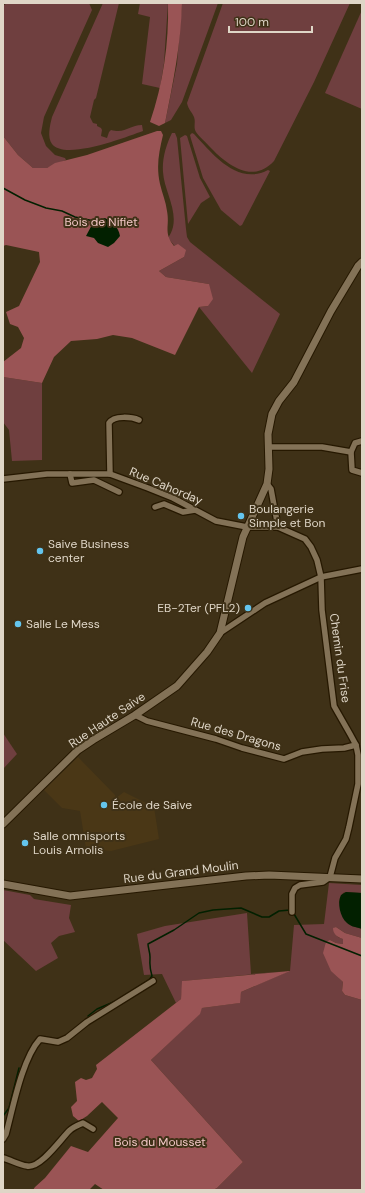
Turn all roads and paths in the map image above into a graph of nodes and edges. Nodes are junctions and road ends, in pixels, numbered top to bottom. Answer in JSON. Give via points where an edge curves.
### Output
{"nodes":[{"id":1,"x":362,"y":262,"type":"edge"},
{"id":2,"x":139,"y":420,"type":"dead end"},
{"id":3,"x":362,"y":441,"type":"edge"},
{"id":4,"x":268,"y":447,"type":"junction"},
{"id":5,"x":351,"y":452,"type":"junction"},
{"id":6,"x":362,"y":473,"type":"edge"},
{"id":7,"x":70,"y":474,"type":"junction"},
{"id":8,"x":110,"y":474,"type":"junction"},
{"id":9,"x":3,"y":479,"type":"edge"},
{"id":10,"x":267,"y":484,"type":"junction"},
{"id":11,"x":119,"y":492,"type":"dead end"},
{"id":12,"x":155,"y":507,"type":"dead end"},
{"id":13,"x":196,"y":510,"type":"junction"},
{"id":14,"x":247,"y":527,"type":"junction"},
{"id":15,"x":278,"y":528,"type":"junction"},
{"id":16,"x":362,"y":569,"type":"edge"},
{"id":17,"x":322,"y":577,"type":"junction"},
{"id":18,"x":220,"y":633,"type":"junction"},
{"id":19,"x":135,"y":715,"type":"junction"},
{"id":20,"x":356,"y":745,"type":"junction"},
{"id":21,"x":3,"y":824,"type":"edge"},
{"id":22,"x":330,"y":877,"type":"junction"},
{"id":23,"x":362,"y":879,"type":"edge"},
{"id":24,"x":3,"y":884,"type":"edge"},
{"id":25,"x":292,"y":910,"type":"dead end"},
{"id":26,"x":153,"y":982,"type":"dead end"},
{"id":27,"x":93,"y":1129,"type":"dead end"},
{"id":28,"x":3,"y":1139,"type":"edge"},
{"id":29,"x":3,"y":1158,"type":"edge"}],
"edges":[{"from":1,"to":4,"type":"street","name":"Rue Haute Saive","via":[[331,311],[294,382],[272,414]]},
{"from":2,"to":8,"type":"street","via":[[110,420]]},
{"from":3,"to":5,"type":"street","via":[[355,442]]},
{"from":4,"to":5,"type":"street","via":[[322,448]]},
{"from":4,"to":10,"type":"street","name":"Rue Haute Saive"},
{"from":5,"to":6,"type":"street","via":[[352,470]]},
{"from":7,"to":8,"type":"street","name":"Rue Cahorday"},
{"from":7,"to":9,"type":"street","name":"Rue Cahorday"},
{"from":7,"to":11,"type":"street","via":[[72,483],[94,480]]},
{"from":8,"to":13,"type":"street","name":"Rue Cahorday"},
{"from":10,"to":14,"type":"street","name":"Rue Haute Saive"},
{"from":10,"to":15,"type":"street","name":"Rue Haute Saive"},
{"from":12,"to":13,"type":"street","via":[[164,504],[184,512]]},
{"from":13,"to":14,"type":"street","name":"Rue Cahorday","via":[[216,521]]},
{"from":14,"to":15,"type":"street"},
{"from":14,"to":18,"type":"street","name":"Rue Haute Saive"},
{"from":15,"to":17,"type":"street","via":[[305,539],[317,560]]},
{"from":16,"to":17,"type":"street","name":"Rue Haute Saive"},
{"from":17,"to":18,"type":"street","name":"Rue Haute Saive","via":[[265,602]]},
{"from":17,"to":20,"type":"street","name":"Chemin du Frise","via":[[322,610],[334,706]]},
{"from":18,"to":19,"type":"street","name":"Rue Haute Saive","via":[[177,686]]},
{"from":19,"to":20,"type":"street","name":"Rue des Dragons","via":[[147,721],[284,759],[302,752]]},
{"from":19,"to":21,"type":"street","name":"Rue Haute Saive","via":[[78,750]]},
{"from":20,"to":22,"type":"street","name":"Chemin du Frise","via":[[358,784],[346,839],[335,858]]},
{"from":22,"to":23,"type":"street","name":"Rue du Grand Moulin"},
{"from":22,"to":24,"type":"street","name":"Rue du Grand Moulin","via":[[246,876],[70,896]]},
{"from":22,"to":25,"type":"street","via":[[323,882],[295,888],[292,894]]},
{"from":26,"to":28,"type":"street","via":[[87,1022],[67,1038],[58,1042],[40,1039],[20,1079]]},
{"from":27,"to":29,"type":"street","via":[[83,1123],[76,1125],[33,1166]]}]}
